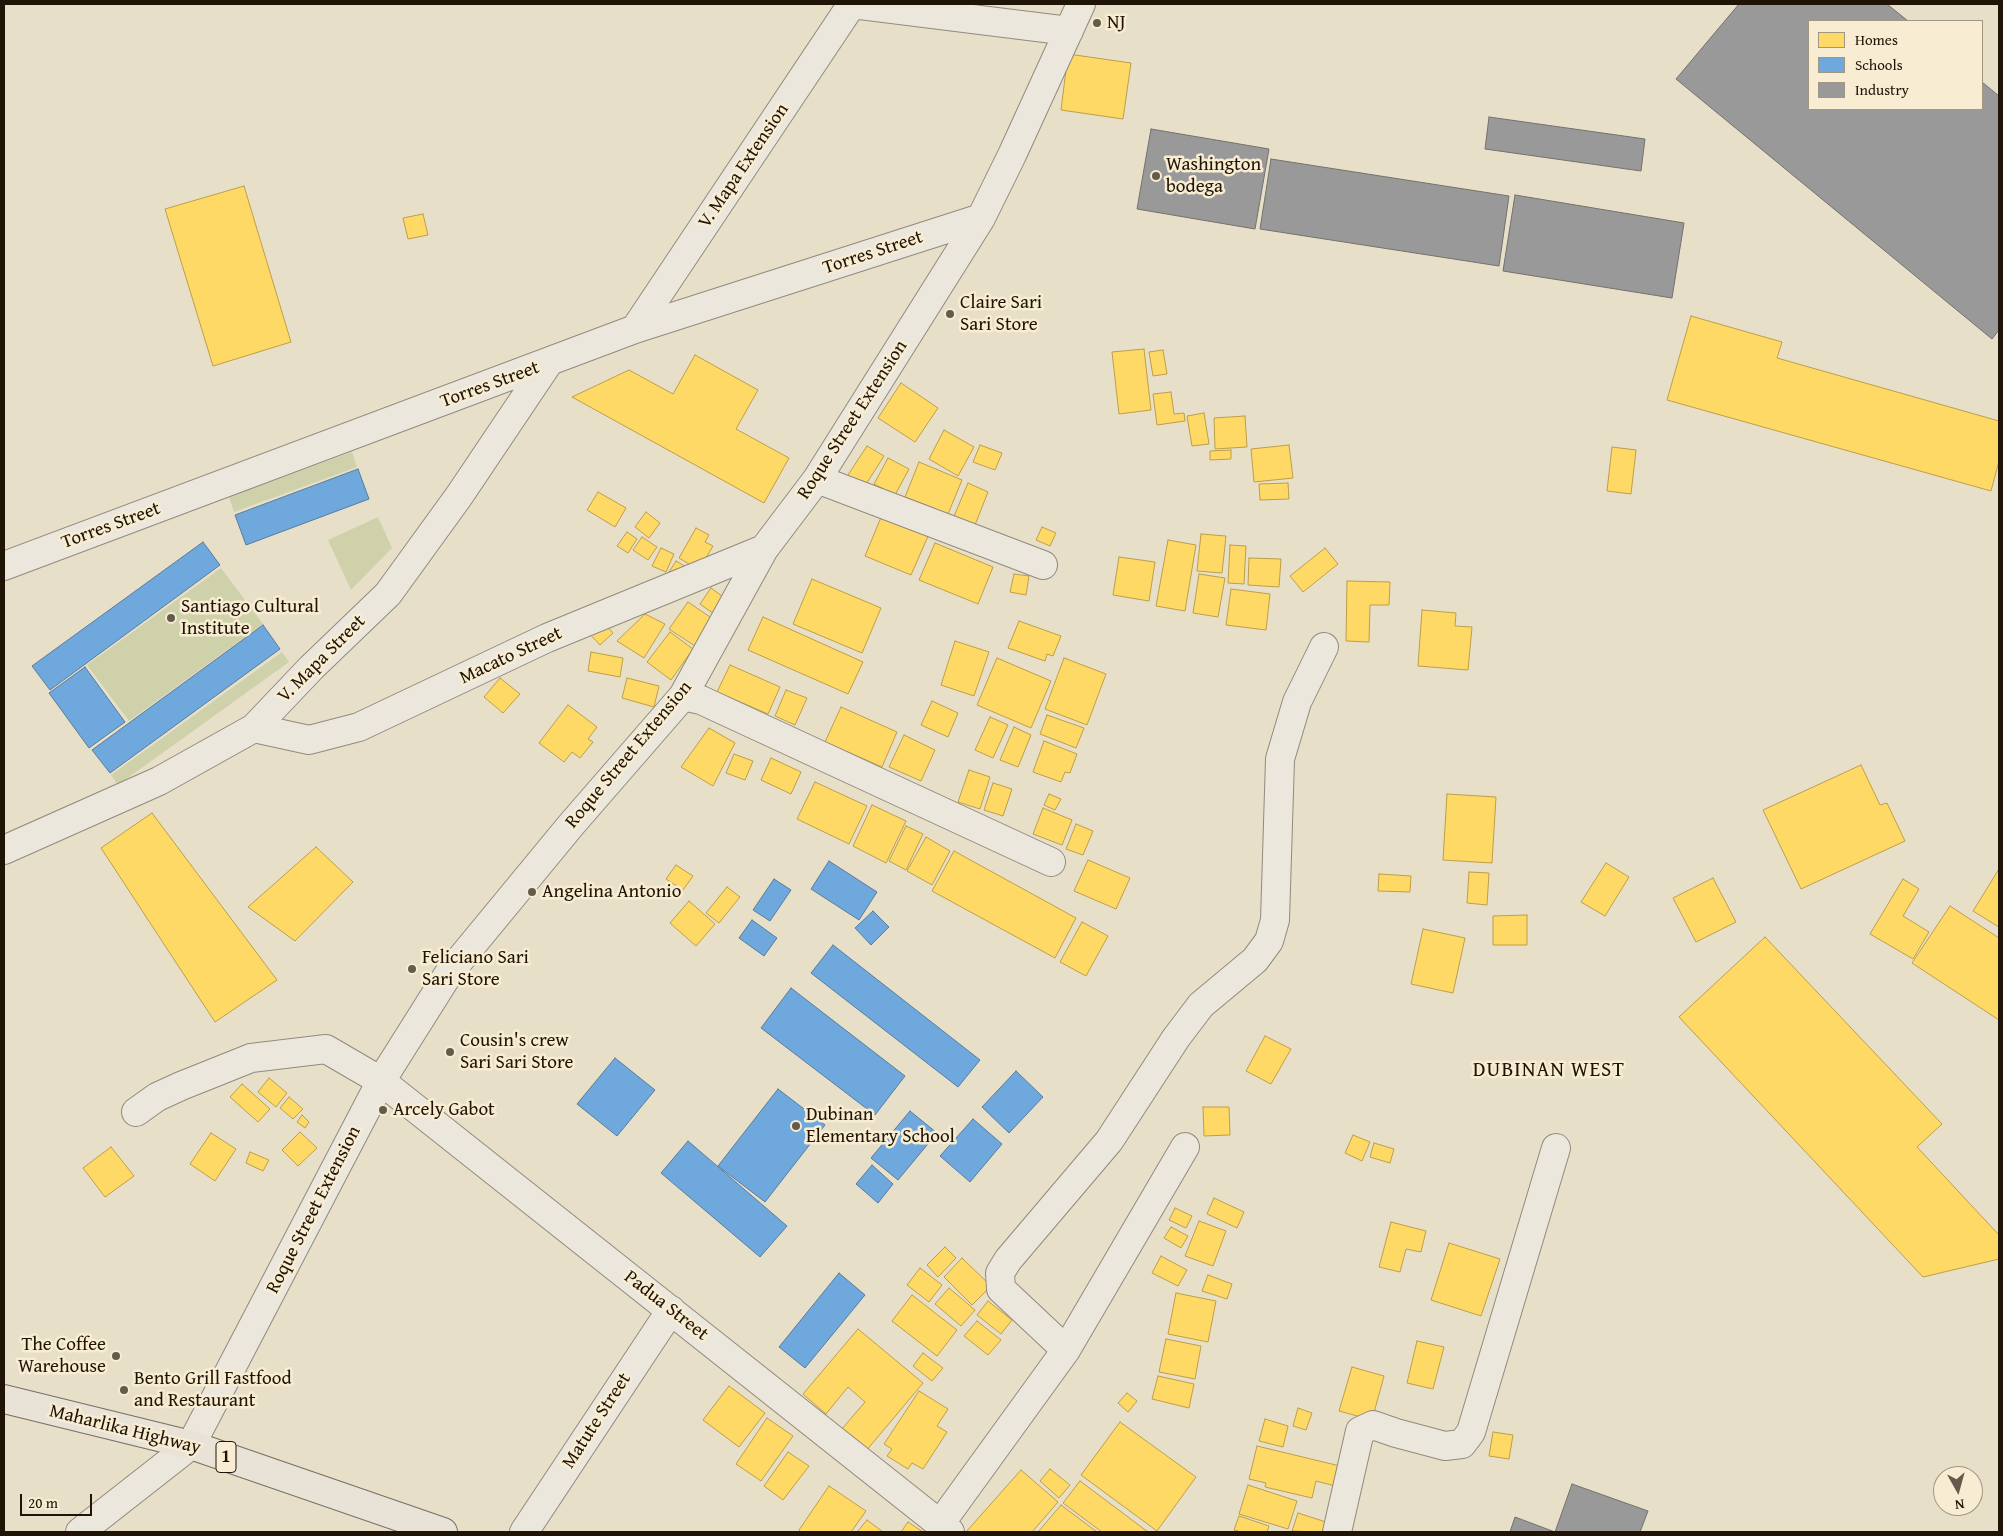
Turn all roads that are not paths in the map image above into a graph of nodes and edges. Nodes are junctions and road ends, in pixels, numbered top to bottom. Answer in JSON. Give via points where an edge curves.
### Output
{"nodes":[{"id":1,"x":852,"y":4,"type":"edge"},
{"id":2,"x":1081,"y":4,"type":"edge"},
{"id":3,"x":1069,"y":31,"type":"junction"},
{"id":4,"x":981,"y":218,"type":"junction"},
{"id":5,"x":635,"y":329,"type":"junction"},
{"id":6,"x":549,"y":362,"type":"junction"},
{"id":7,"x":817,"y":479,"type":"junction"},
{"id":8,"x":764,"y":549,"type":"junction"},
{"id":9,"x":1043,"y":565,"type":"dead end"},
{"id":10,"x":4,"y":566,"type":"edge"},
{"id":11,"x":1324,"y":647,"type":"dead end"},
{"id":12,"x":683,"y":696,"type":"junction"},
{"id":13,"x":254,"y":728,"type":"junction"},
{"id":14,"x":4,"y":850,"type":"edge"},
{"id":15,"x":1051,"y":862,"type":"dead end"},
{"id":16,"x":381,"y":1081,"type":"junction"},
{"id":17,"x":136,"y":1112,"type":"dead end"},
{"id":18,"x":1185,"y":1148,"type":"dead end"},
{"id":19,"x":1556,"y":1148,"type":"dead end"},
{"id":20,"x":671,"y":1310,"type":"junction"},
{"id":21,"x":1066,"y":1350,"type":"junction"},
{"id":22,"x":4,"y":1399,"type":"edge"},
{"id":23,"x":192,"y":1445,"type":"junction"},
{"id":24,"x":945,"y":1528,"type":"edge"},
{"id":25,"x":80,"y":1532,"type":"edge"},
{"id":26,"x":443,"y":1532,"type":"edge"},
{"id":27,"x":524,"y":1532,"type":"edge"},
{"id":28,"x":1336,"y":1532,"type":"edge"}],
"edges":[{"from":1,"to":3,"type":"street"},
{"from":1,"to":5,"type":"street","name":"V. Mapa Extension"},
{"from":2,"to":3,"type":"street","name":"Roque Street Extension"},
{"from":3,"to":4,"type":"street","name":"Roque Street Extension"},
{"from":4,"to":5,"type":"street","name":"Torres Street"},
{"from":4,"to":7,"type":"street","name":"Roque Street Extension"},
{"from":5,"to":6,"type":"street","name":"Torres Street"},
{"from":6,"to":10,"type":"street","name":"Torres Street"},
{"from":6,"to":13,"type":"street","name":"V. Mapa Street","via":[[388,594]]},
{"from":7,"to":8,"type":"street","name":"Roque Street Extension"},
{"from":7,"to":9,"type":"street"},
{"from":8,"to":12,"type":"street","name":"Roque Street Extension"},
{"from":8,"to":13,"type":"street","name":"Macato Street","via":[[547,638],[359,727],[309,740]]},
{"from":11,"to":21,"type":"street","via":[[1297,702],[1280,759],[1275,920],[1269,941],[1256,960],[1202,1005],[1176,1038],[1109,1141],[1000,1273],[1001,1289]]},
{"from":12,"to":15,"type":"street","via":[[701,700]]},
{"from":12,"to":16,"type":"street","name":"Roque Street Extension","via":[[571,825],[449,974]]},
{"from":13,"to":14,"type":"street","name":"V. Mapa Street","via":[[159,781]]},
{"from":16,"to":17,"type":"street","name":"Padua Street","via":[[326,1049],[251,1058],[157,1097]]},
{"from":16,"to":20,"type":"street","name":"Padua Street"},
{"from":16,"to":23,"type":"street","name":"Roque Street Extension"},
{"from":18,"to":21,"type":"street"},
{"from":19,"to":28,"type":"street","via":[[1471,1432],[1462,1444],[1445,1446],[1373,1425],[1360,1431]]},
{"from":20,"to":24,"type":"street","name":"Padua Street"},
{"from":20,"to":27,"type":"street","name":"Matute Street"},
{"from":21,"to":24,"type":"street"},
{"from":22,"to":23,"type":"main road","name":"Maharlika Highway","number":"1"},
{"from":23,"to":25,"type":"street"},
{"from":23,"to":26,"type":"main road","name":"Maharlika Highway","number":"1"}]}
